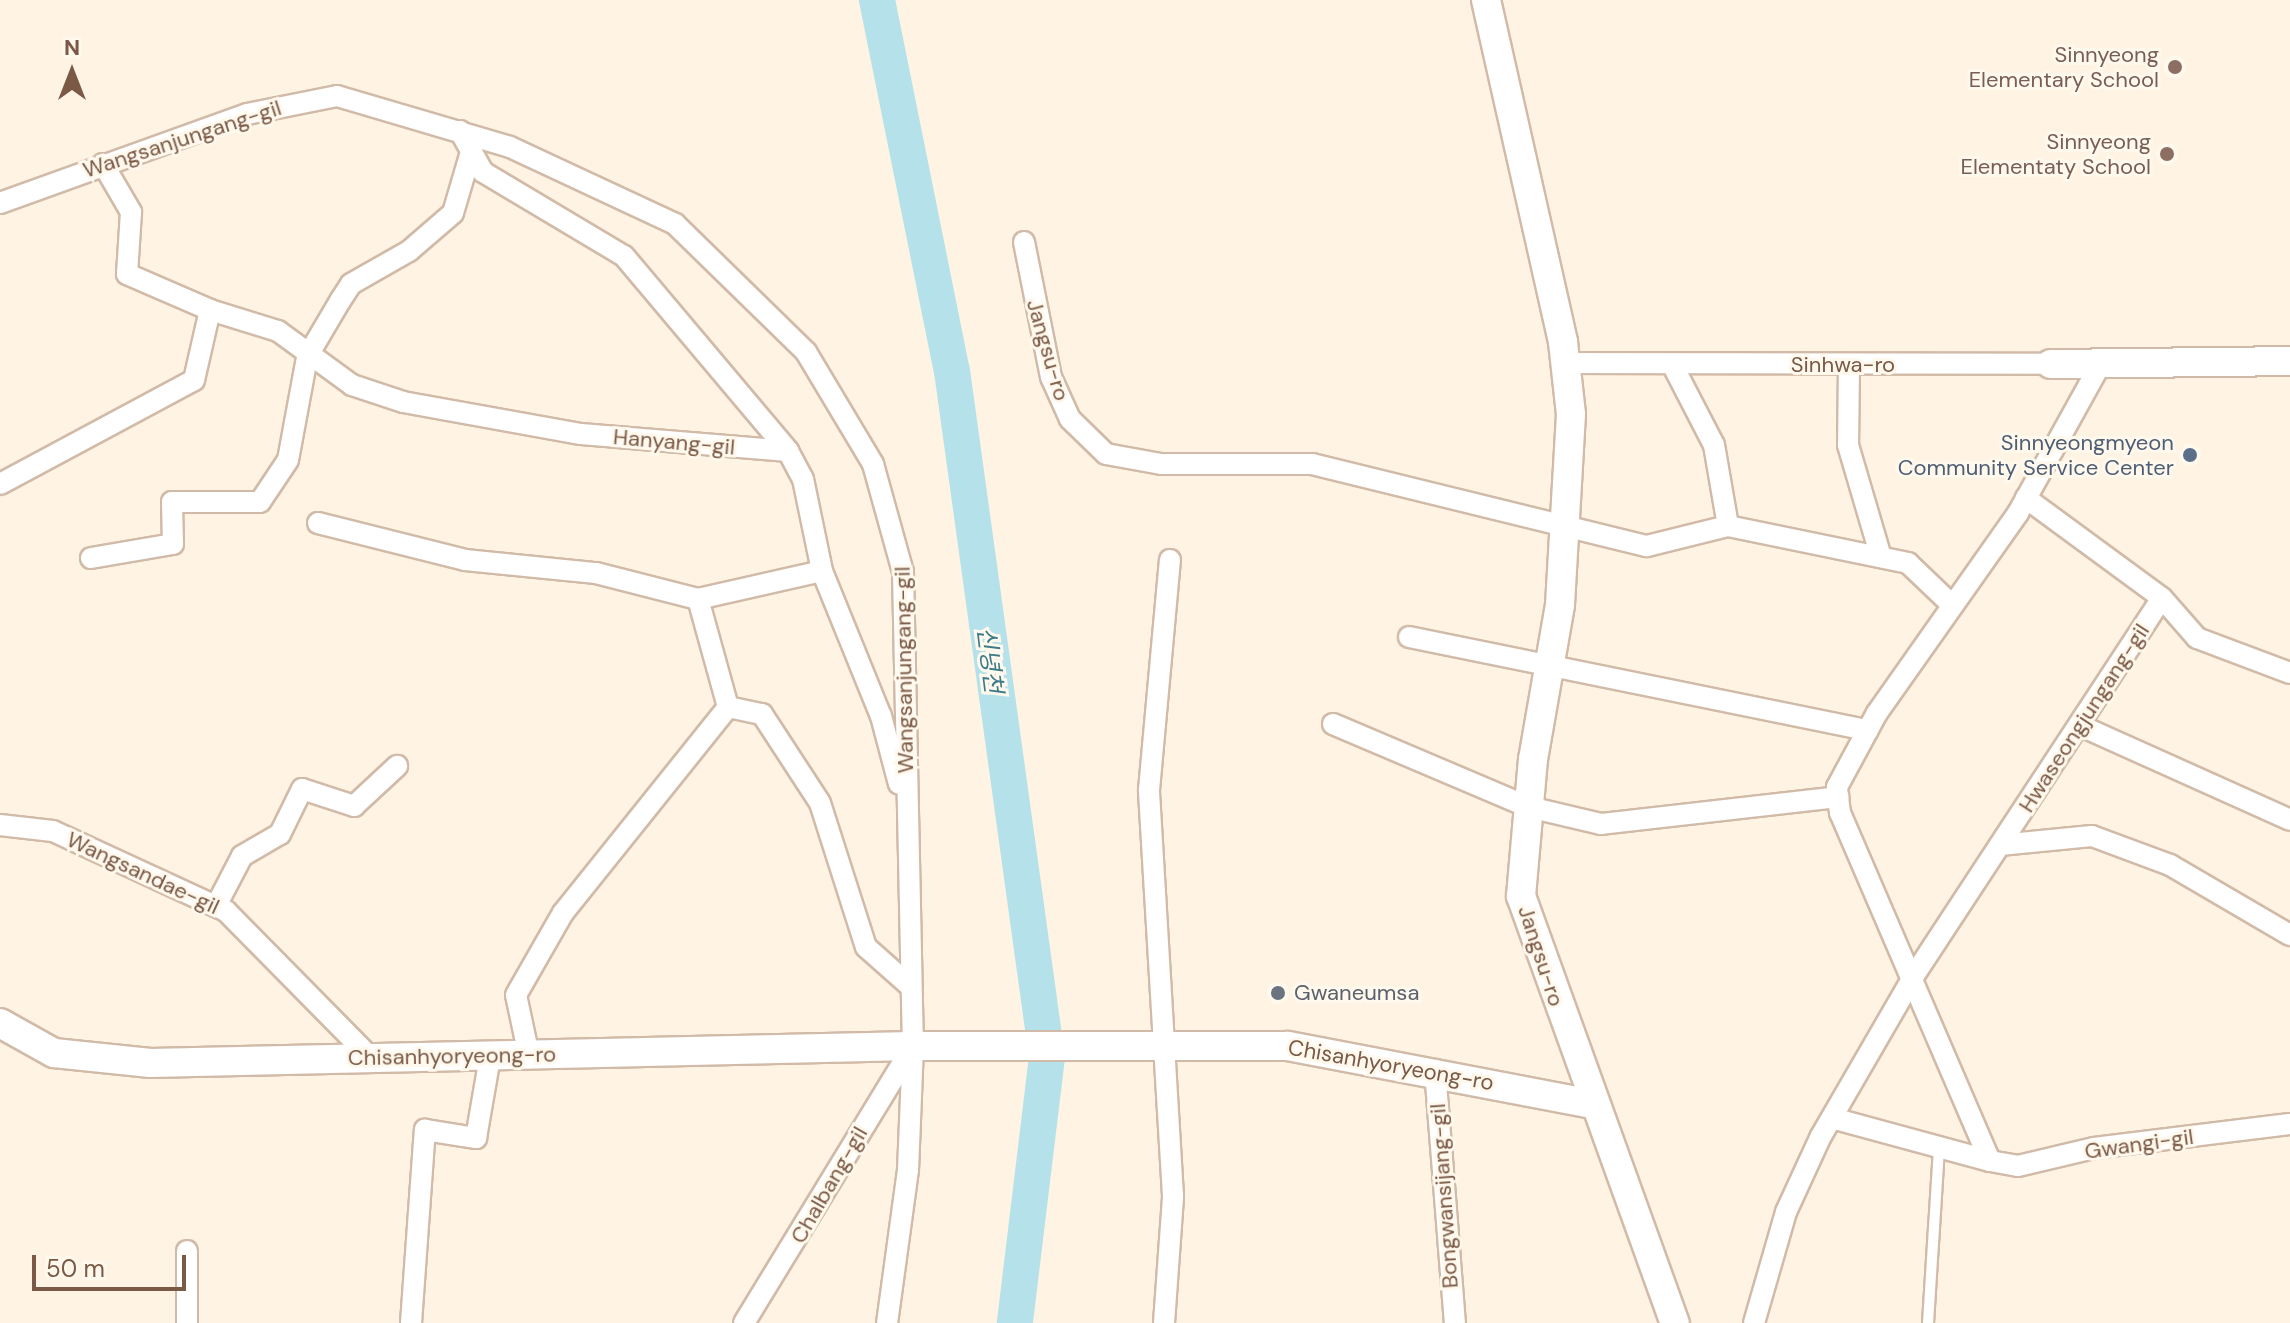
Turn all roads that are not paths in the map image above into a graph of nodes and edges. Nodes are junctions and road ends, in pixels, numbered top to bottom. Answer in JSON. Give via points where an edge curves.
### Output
{"nodes":[{"id":1,"x":1486,"y":0,"type":"edge"},
{"id":2,"x":460,"y":131,"type":"junction"},
{"id":3,"x":471,"y":152,"type":"junction"},
{"id":4,"x":103,"y":164,"type":"junction"},
{"id":5,"x":0,"y":203,"type":"edge"},
{"id":6,"x":1024,"y":242,"type":"dead end"},
{"id":7,"x":210,"y":310,"type":"junction"},
{"id":8,"x":307,"y":357,"type":"junction"},
{"id":9,"x":2290,"y":361,"type":"edge"},
{"id":10,"x":1566,"y":363,"type":"junction"},
{"id":11,"x":2101,"y":363,"type":"junction"},
{"id":12,"x":1672,"y":364,"type":"junction"},
{"id":13,"x":2051,"y":364,"type":"joint"},
{"id":14,"x":1849,"y":366,"type":"junction"},
{"id":15,"x":788,"y":451,"type":"junction"},
{"id":16,"x":0,"y":484,"type":"edge"},
{"id":17,"x":2026,"y":498,"type":"junction"},
{"id":18,"x":318,"y":523,"type":"dead end"},
{"id":19,"x":1566,"y":523,"type":"junction"},
{"id":20,"x":1728,"y":526,"type":"junction"},
{"id":21,"x":1881,"y":557,"type":"junction"},
{"id":22,"x":91,"y":558,"type":"dead end"},
{"id":23,"x":1170,"y":560,"type":"dead end"},
{"id":24,"x":822,"y":571,"type":"junction"},
{"id":25,"x":2162,"y":598,"type":"junction"},
{"id":26,"x":698,"y":599,"type":"junction"},
{"id":27,"x":1952,"y":605,"type":"junction"},
{"id":28,"x":1409,"y":637,"type":"dead end"},
{"id":29,"x":1550,"y":664,"type":"junction"},
{"id":30,"x":2290,"y":673,"type":"edge"},
{"id":31,"x":728,"y":707,"type":"junction"},
{"id":32,"x":1333,"y":724,"type":"dead end"},
{"id":33,"x":2081,"y":726,"type":"junction"},
{"id":34,"x":1868,"y":730,"type":"junction"},
{"id":35,"x":397,"y":766,"type":"dead end"},
{"id":36,"x":1838,"y":797,"type":"junction"},
{"id":37,"x":906,"y":807,"type":"junction"},
{"id":38,"x":1529,"y":807,"type":"junction"},
{"id":39,"x":2290,"y":820,"type":"edge"},
{"id":40,"x":0,"y":825,"type":"edge"},
{"id":41,"x":2000,"y":845,"type":"junction"},
{"id":42,"x":216,"y":906,"type":"junction"},
{"id":43,"x":2290,"y":935,"type":"edge"},
{"id":44,"x":1913,"y":977,"type":"junction"},
{"id":45,"x":911,"y":987,"type":"junction"},
{"id":46,"x":0,"y":1023,"type":"edge"},
{"id":47,"x":1152,"y":1043,"type":"junction"},
{"id":48,"x":913,"y":1046,"type":"junction"},
{"id":49,"x":529,"y":1056,"type":"junction"},
{"id":50,"x":370,"y":1057,"type":"junction"},
{"id":51,"x":490,"y":1057,"type":"junction"},
{"id":52,"x":1435,"y":1070,"type":"junction"},
{"id":53,"x":1591,"y":1104,"type":"junction"},
{"id":54,"x":1832,"y":1118,"type":"junction"},
{"id":55,"x":2290,"y":1124,"type":"edge"},
{"id":56,"x":1939,"y":1147,"type":"junction"},
{"id":57,"x":1990,"y":1161,"type":"junction"},
{"id":58,"x":187,"y":1251,"type":"dead end"},
{"id":59,"x":187,"y":1323,"type":"edge"},
{"id":60,"x":411,"y":1323,"type":"edge"},
{"id":61,"x":744,"y":1323,"type":"edge"},
{"id":62,"x":887,"y":1323,"type":"edge"},
{"id":63,"x":1164,"y":1323,"type":"edge"},
{"id":64,"x":1455,"y":1323,"type":"edge"},
{"id":65,"x":1675,"y":1323,"type":"edge"},
{"id":66,"x":1754,"y":1323,"type":"edge"},
{"id":67,"x":1928,"y":1323,"type":"edge"}],
"edges":[{"from":1,"to":10,"type":"main road","name":"Jangsu-ro"},
{"from":2,"to":3,"type":"street"},
{"from":2,"to":4,"type":"street","name":"Wangsanjungang-gil","via":[[337,96],[310,98]]},
{"from":2,"to":37,"type":"street","name":"Wangsanjungang-gil","via":[[604,187],[675,224],[806,352],[853,420],[891,508],[902,559]]},
{"from":3,"to":8,"type":"street","via":[[453,213],[409,251],[351,284]]},
{"from":3,"to":15,"type":"street","via":[[483,172],[624,256]]},
{"from":4,"to":5,"type":"street","name":"Wangsanjungang-gil"},
{"from":4,"to":7,"type":"street","name":"Hanyang-gil","via":[[131,212],[127,274]]},
{"from":6,"to":19,"type":"street","name":"Jangsu-ro","via":[[1051,377],[1070,419],[1106,454],[1161,464],[1205,458],[1312,464]]},
{"from":7,"to":8,"type":"street","name":"Hanyang-gil","via":[[278,331]]},
{"from":7,"to":16,"type":"street","via":[[194,380]]},
{"from":8,"to":15,"type":"street","name":"Hanyang-gil","via":[[352,385],[470,418]]},
{"from":8,"to":22,"type":"street","via":[[288,460],[260,502],[172,502],[173,544]]},
{"from":9,"to":11,"type":"main road"},
{"from":10,"to":12,"type":"street","name":"Sinhwa-ro"},
{"from":10,"to":19,"type":"main road","name":"Jangsu-ro","via":[[1571,414]]},
{"from":11,"to":13,"type":"main road"},
{"from":11,"to":17,"type":"street"},
{"from":12,"to":14,"type":"street","name":"Sinhwa-ro"},
{"from":12,"to":20,"type":"street","via":[[1714,445]]},
{"from":13,"to":14,"type":"street","name":"Sinhwa-ro"},
{"from":14,"to":21,"type":"street","via":[[1848,445]]},
{"from":15,"to":24,"type":"street","via":[[803,479]]},
{"from":17,"to":25,"type":"street"},
{"from":17,"to":27,"type":"street"},
{"from":18,"to":26,"type":"street","via":[[465,560],[596,573]]},
{"from":19,"to":20,"type":"street","name":"Jangsu-ro","via":[[1647,546]]},
{"from":19,"to":29,"type":"main road","name":"Jangsu-ro"},
{"from":20,"to":21,"type":"street","name":"Jangsu-ro"},
{"from":21,"to":27,"type":"street","name":"Jangsu-ro","via":[[1908,563]]},
{"from":23,"to":47,"type":"street","via":[[1149,790]]},
{"from":24,"to":26,"type":"street"},
{"from":24,"to":37,"type":"street","via":[[881,716]]},
{"from":25,"to":30,"type":"street","via":[[2197,638]]},
{"from":25,"to":33,"type":"street","name":"Hwaseongjungang-gil"},
{"from":26,"to":31,"type":"street"},
{"from":27,"to":34,"type":"street"},
{"from":28,"to":29,"type":"street"},
{"from":29,"to":34,"type":"street"},
{"from":29,"to":38,"type":"main road","name":"Jangsu-ro"},
{"from":31,"to":45,"type":"street","via":[[762,714],[820,803],[866,947]]},
{"from":31,"to":49,"type":"street","via":[[624,829],[516,995]]},
{"from":32,"to":38,"type":"street"},
{"from":33,"to":39,"type":"street"},
{"from":33,"to":41,"type":"street","name":"Hwaseongjungang-gil"},
{"from":34,"to":36,"type":"street"},
{"from":35,"to":42,"type":"street","via":[[354,806],[302,789],[280,834],[242,856]]},
{"from":36,"to":38,"type":"street","via":[[1601,824]]},
{"from":36,"to":44,"type":"street"},
{"from":37,"to":45,"type":"street","name":"Wangsanjungang-gil"},
{"from":38,"to":53,"type":"main road","name":"Jangsu-ro","via":[[1521,896]]},
{"from":40,"to":42,"type":"street","name":"Wangsandae-gil","via":[[53,831]]},
{"from":41,"to":43,"type":"street","via":[[2092,836],[2170,865]]},
{"from":41,"to":44,"type":"street","name":"Hwaseongjungang-gil"},
{"from":42,"to":50,"type":"street","name":"Wangsandae-gil"},
{"from":44,"to":54,"type":"street","name":"Hwaseongjungang-gil"},
{"from":44,"to":57,"type":"street"},
{"from":45,"to":48,"type":"street","name":"Wangsanjungang-gil"},
{"from":46,"to":50,"type":"main road","name":"Chisanhyoryeong-ro","via":[[54,1053],[150,1063]]},
{"from":47,"to":48,"type":"main road","name":"Chisanhyoryeong-ro"},
{"from":47,"to":52,"type":"main road","name":"Chisanhyoryeong-ro","via":[[1288,1046]]},
{"from":47,"to":63,"type":"street","via":[[1173,1196]]},
{"from":48,"to":49,"type":"main road","name":"Chisanhyoryeong-ro"},
{"from":48,"to":61,"type":"street","name":"Chalbang-gil"},
{"from":48,"to":62,"type":"street","name":"Wangsanjungang-gil","via":[[908,1170]]},
{"from":49,"to":51,"type":"main road","name":"Chisanhyoryeong-ro"},
{"from":50,"to":51,"type":"main road","name":"Chisanhyoryeong-ro"},
{"from":51,"to":60,"type":"street","via":[[476,1138],[425,1130]]},
{"from":52,"to":53,"type":"main road","name":"Chisanhyoryeong-ro"},
{"from":52,"to":64,"type":"street","name":"Bongwansijang-gil"},
{"from":53,"to":65,"type":"main road","name":"Jangsu-ro"},
{"from":54,"to":56,"type":"street","name":"Gwangi-gil"},
{"from":54,"to":66,"type":"street","name":"Hwaseongjungang-gil","via":[[1786,1212]]},
{"from":55,"to":57,"type":"street","name":"Gwangi-gil","via":[[2094,1148],[2018,1166]]},
{"from":56,"to":57,"type":"street","name":"Gwangi-gil"},
{"from":56,"to":67,"type":"lane"},
{"from":58,"to":59,"type":"street"}]}
